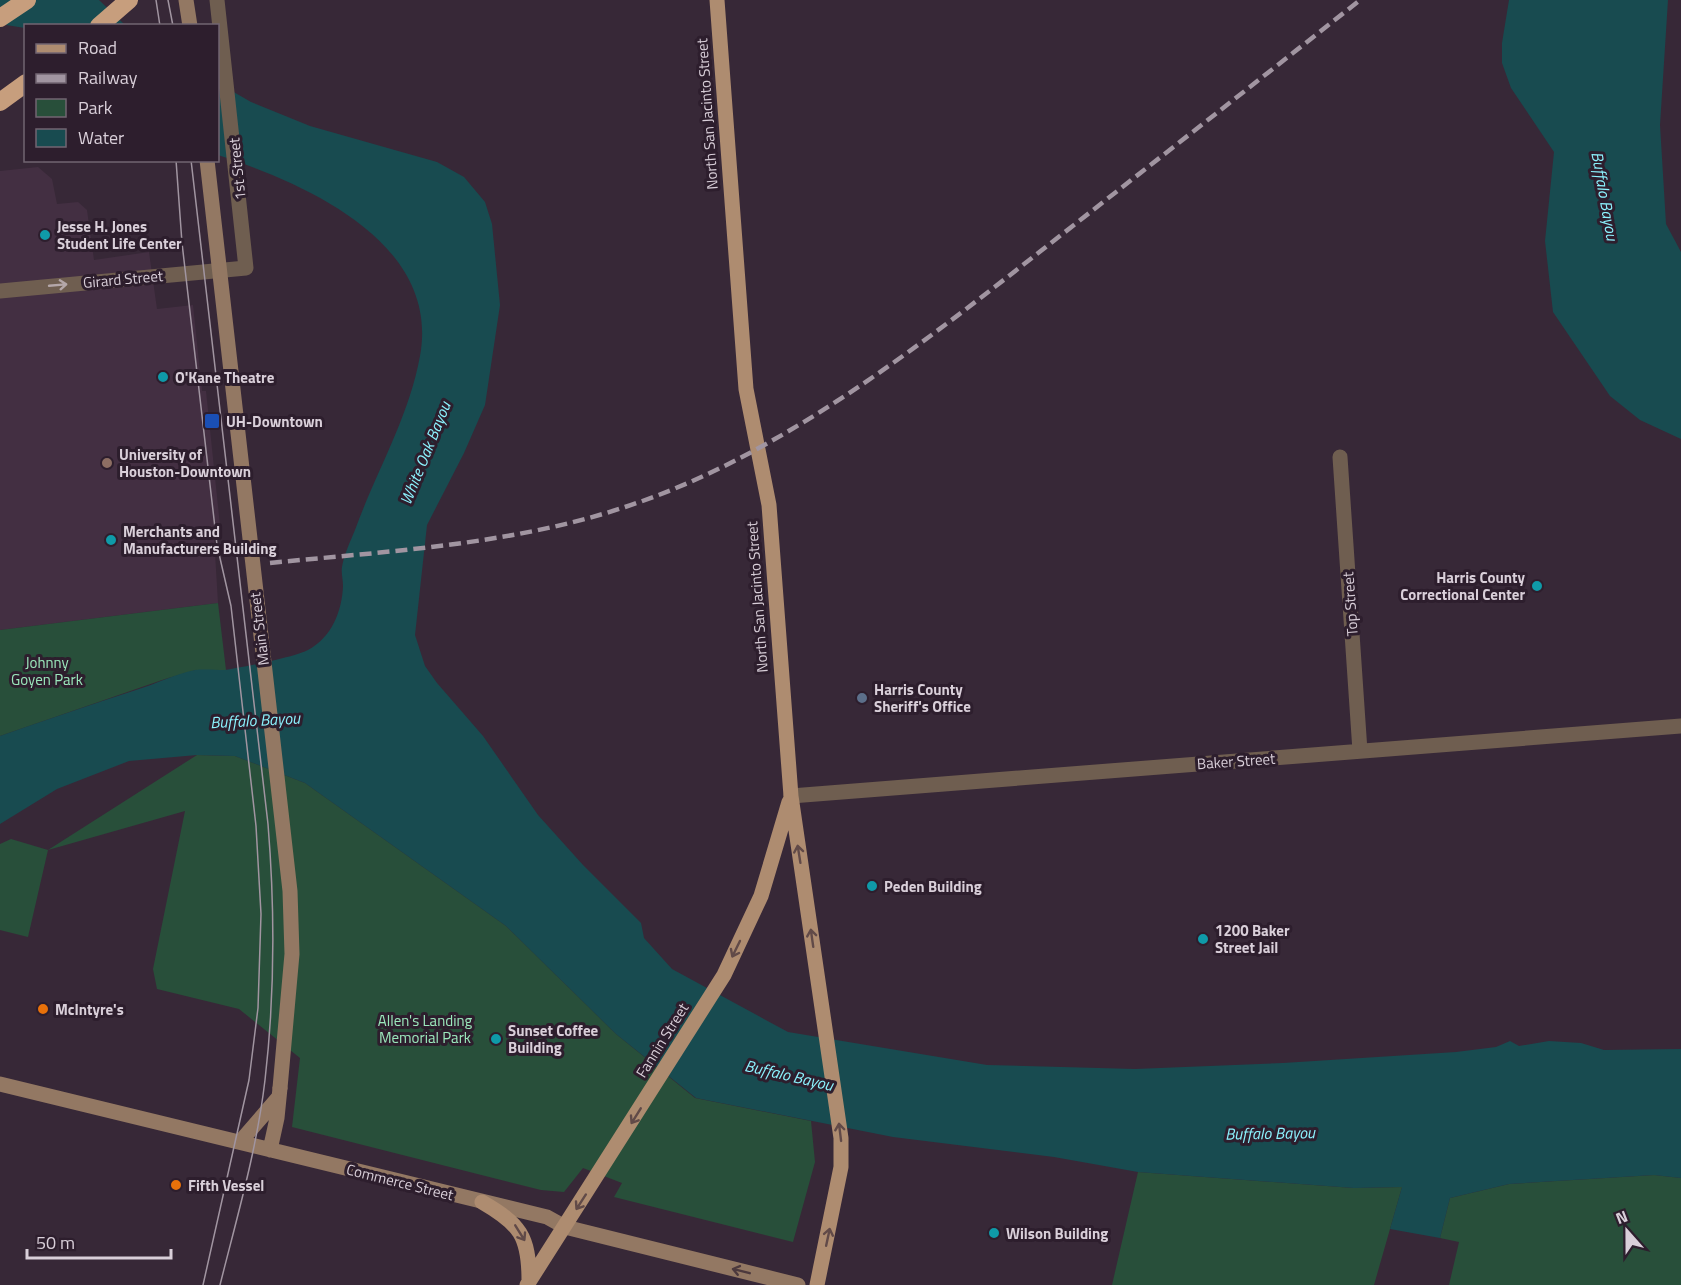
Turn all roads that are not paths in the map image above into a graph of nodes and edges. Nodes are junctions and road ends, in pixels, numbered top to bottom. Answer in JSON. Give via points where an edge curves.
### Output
{"nodes":[{"id":1,"x":27,"y":0,"type":"edge"},
{"id":2,"x":129,"y":0,"type":"edge"},
{"id":3,"x":186,"y":0,"type":"edge"},
{"id":4,"x":217,"y":0,"type":"edge"},
{"id":5,"x":717,"y":0,"type":"edge"},
{"id":6,"x":0,"y":18,"type":"edge"},
{"id":7,"x":101,"y":24,"type":"edge"},
{"id":8,"x":190,"y":24,"type":"edge"},
{"id":9,"x":24,"y":84,"type":"edge"},
{"id":10,"x":0,"y":102,"type":"edge"},
{"id":11,"x":207,"y":162,"type":"edge"},
{"id":12,"x":246,"y":268,"type":"joint"},
{"id":13,"x":0,"y":291,"type":"edge"},
{"id":14,"x":1340,"y":457,"type":"dead end"},
{"id":15,"x":1681,"y":726,"type":"edge"},
{"id":16,"x":1360,"y":751,"type":"junction"},
{"id":17,"x":791,"y":796,"type":"junction"},
{"id":18,"x":0,"y":1084,"type":"edge"},
{"id":19,"x":279,"y":1093,"type":"junction"},
{"id":20,"x":240,"y":1142,"type":"junction"},
{"id":21,"x":270,"y":1150,"type":"junction"},
{"id":22,"x":482,"y":1202,"type":"junction"},
{"id":23,"x":565,"y":1227,"type":"junction"},
{"id":24,"x":528,"y":1282,"type":"edge"},
{"id":25,"x":798,"y":1285,"type":"edge"},
{"id":26,"x":817,"y":1285,"type":"edge"}],
"edges":[{"from":1,"to":6,"type":"highway"},
{"from":2,"to":7,"type":"highway"},
{"from":3,"to":8,"type":"main road"},
{"from":4,"to":12,"type":"street","name":"1st Street"},
{"from":5,"to":17,"type":"main road","name":"North San Jacinto Street","via":[[746,388],[769,506]]},
{"from":9,"to":10,"type":"highway"},
{"from":11,"to":19,"type":"main road","name":"Main Street","bridge":true,"via":[[290,891],[292,954]]},
{"from":13,"to":12,"type":"street","name":"Girard Street","one_way":true},
{"from":14,"to":16,"type":"street","name":"Top Street"},
{"from":15,"to":16,"type":"street","name":"Baker Street"},
{"from":16,"to":17,"type":"street","name":"Baker Street"},
{"from":17,"to":23,"type":"main road","name":"Fannin Street","one_way":true,"via":[[761,896],[724,975]]},
{"from":26,"to":17,"type":"main road","name":"North San Jacinto Street","one_way":true,"via":[[838,1190],[841,1138]]},
{"from":18,"to":20,"type":"main road","name":"Commerce Street"},
{"from":19,"to":20,"type":"main road"},
{"from":19,"to":21,"type":"main road","name":"Main Street"},
{"from":20,"to":21,"type":"main road","name":"Commerce Street"},
{"from":21,"to":22,"type":"main road","name":"Commerce Street"},
{"from":22,"to":23,"type":"main road","name":"Commerce Street","via":[[547,1217]]},
{"from":22,"to":24,"type":"main road","one_way":true,"via":[[519,1229],[527,1248]]},
{"from":23,"to":24,"type":"main road","name":"Fannin Street"},
{"from":25,"to":23,"type":"main road","name":"Commerce Street","one_way":true}]}
